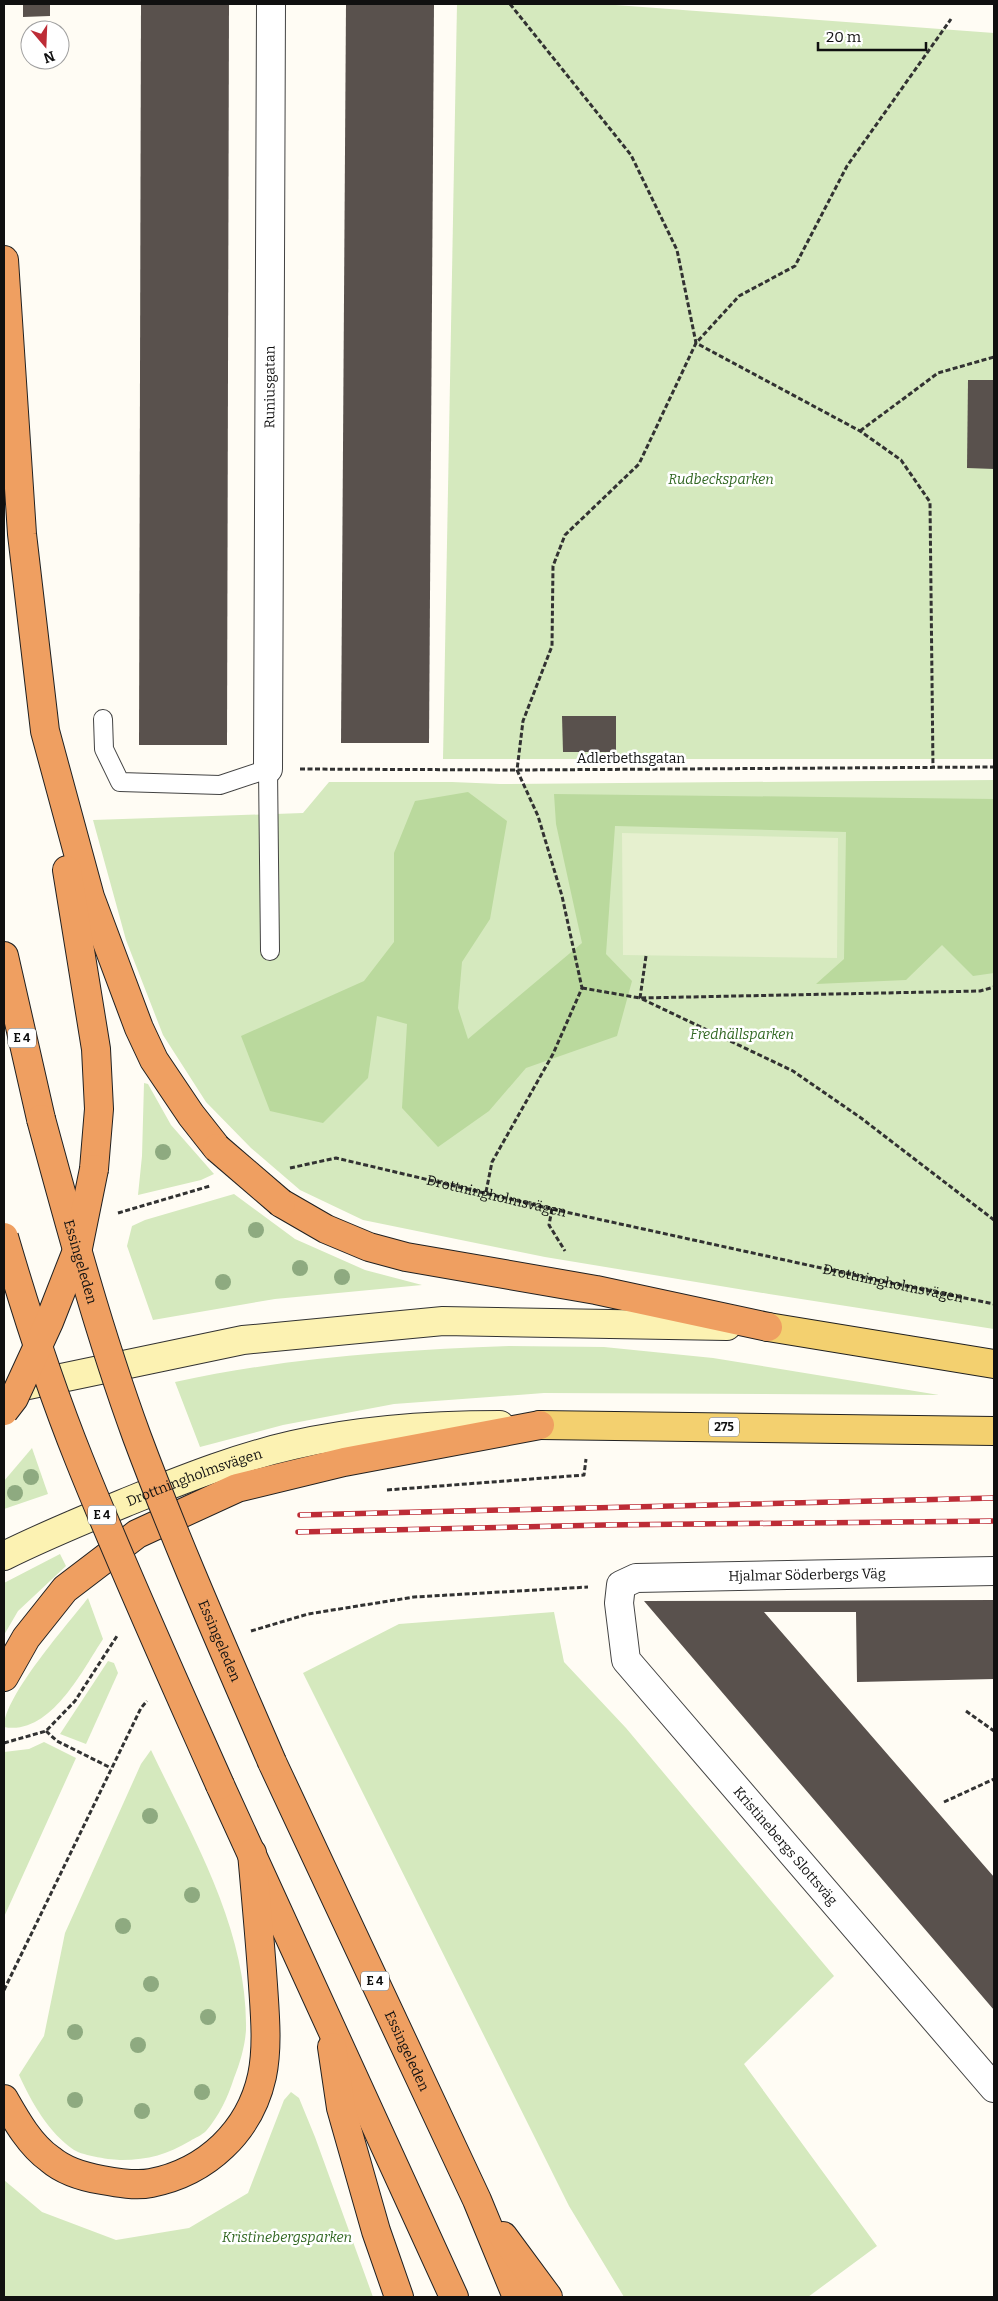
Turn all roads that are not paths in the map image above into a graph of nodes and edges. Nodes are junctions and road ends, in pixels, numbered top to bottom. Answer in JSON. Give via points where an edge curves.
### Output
{"nodes":[{"id":1,"x":271,"y":4,"type":"edge"},
{"id":2,"x":4,"y":260,"type":"edge"},
{"id":3,"x":103,"y":719,"type":"dead end"},
{"id":4,"x":45,"y":732,"type":"junction"},
{"id":5,"x":268,"y":769,"type":"junction"},
{"id":6,"x":270,"y":951,"type":"dead end"},
{"id":7,"x":4,"y":956,"type":"edge"},
{"id":8,"x":4,"y":1237,"type":"edge"},
{"id":9,"x":768,"y":1327,"type":"junction"},
{"id":10,"x":994,"y":1364,"type":"edge"},
{"id":11,"x":4,"y":1390,"type":"edge"},
{"id":12,"x":4,"y":1412,"type":"edge"},
{"id":13,"x":540,"y":1425,"type":"junction"},
{"id":14,"x":994,"y":1431,"type":"edge"},
{"id":15,"x":4,"y":1556,"type":"edge"},
{"id":16,"x":994,"y":1571,"type":"edge"},
{"id":17,"x":621,"y":1585,"type":"joint"},
{"id":18,"x":4,"y":1677,"type":"edge"},
{"id":19,"x":252,"y":1853,"type":"junction"},
{"id":20,"x":327,"y":2016,"type":"junction"},
{"id":21,"x":994,"y":2088,"type":"edge"},
{"id":22,"x":4,"y":2099,"type":"edge"},
{"id":23,"x":477,"y":2200,"type":"junction"},
{"id":24,"x":399,"y":2297,"type":"edge"},
{"id":25,"x":454,"y":2297,"type":"edge"},
{"id":26,"x":517,"y":2297,"type":"edge"},
{"id":27,"x":548,"y":2297,"type":"edge"}],
"edges":[{"from":1,"to":5,"type":"street","name":"Runiusgatan"},
{"from":2,"to":4,"type":"highway","via":[[22,534]]},
{"from":3,"to":5,"type":"lane","via":[[104,748],[120,782],[220,786]]},
{"from":4,"to":9,"type":"highway","bridge":true,"via":[[90,897],[139,1028],[163,1074],[217,1148],[281,1203],[343,1236],[406,1257],[596,1290]]},
{"from":4,"to":12,"type":"highway","bridge":true,"via":[[96,1049],[99,1109],[94,1169],[78,1248],[49,1322],[14,1398]]},
{"from":5,"to":6,"type":"lane"},
{"from":7,"to":23,"type":"highway","name":"Essingeleden","number":"E 4","bridge":true,"via":[[40,1119],[96,1312],[137,1436],[202,1600],[272,1762]]},
{"from":8,"to":19,"type":"highway","number":"E 4","bridge":true,"via":[[31,1327],[78,1458]]},
{"from":9,"to":10,"type":"main road"},
{"from":9,"to":11,"type":"main road","via":[[443,1321],[243,1340]]},
{"from":13,"to":14,"type":"main road","name":"Drottningholmsvägen","number":"275"},
{"from":13,"to":15,"type":"main road","name":"Drottningholmsvägen","via":[[457,1426],[293,1445],[211,1468],[50,1533]]},
{"from":13,"to":18,"type":"highway","via":[[344,1462],[237,1488],[137,1534],[65,1589],[26,1638]]},
{"from":16,"to":17,"type":"street","name":"Hjalmar Söderbergs Väg","via":[[636,1578]]},
{"from":17,"to":21,"type":"street","name":"Kristinebergs Slottsväg","via":[[619,1603],[626,1660]]},
{"from":19,"to":20,"type":"highway","number":"E 4"},
{"from":19,"to":22,"type":"highway","via":[[266,2024],[262,2075],[253,2108],[232,2139],[203,2162],[177,2175],[150,2183],[93,2178],[49,2159],[19,2125]]},
{"from":20,"to":24,"type":"highway","via":[[341,2108],[376,2231]]},
{"from":20,"to":25,"type":"highway","number":"E 4"},
{"from":23,"to":26,"type":"highway","name":"Essingeleden","number":"E 4"},
{"from":23,"to":27,"type":"highway"}]}
